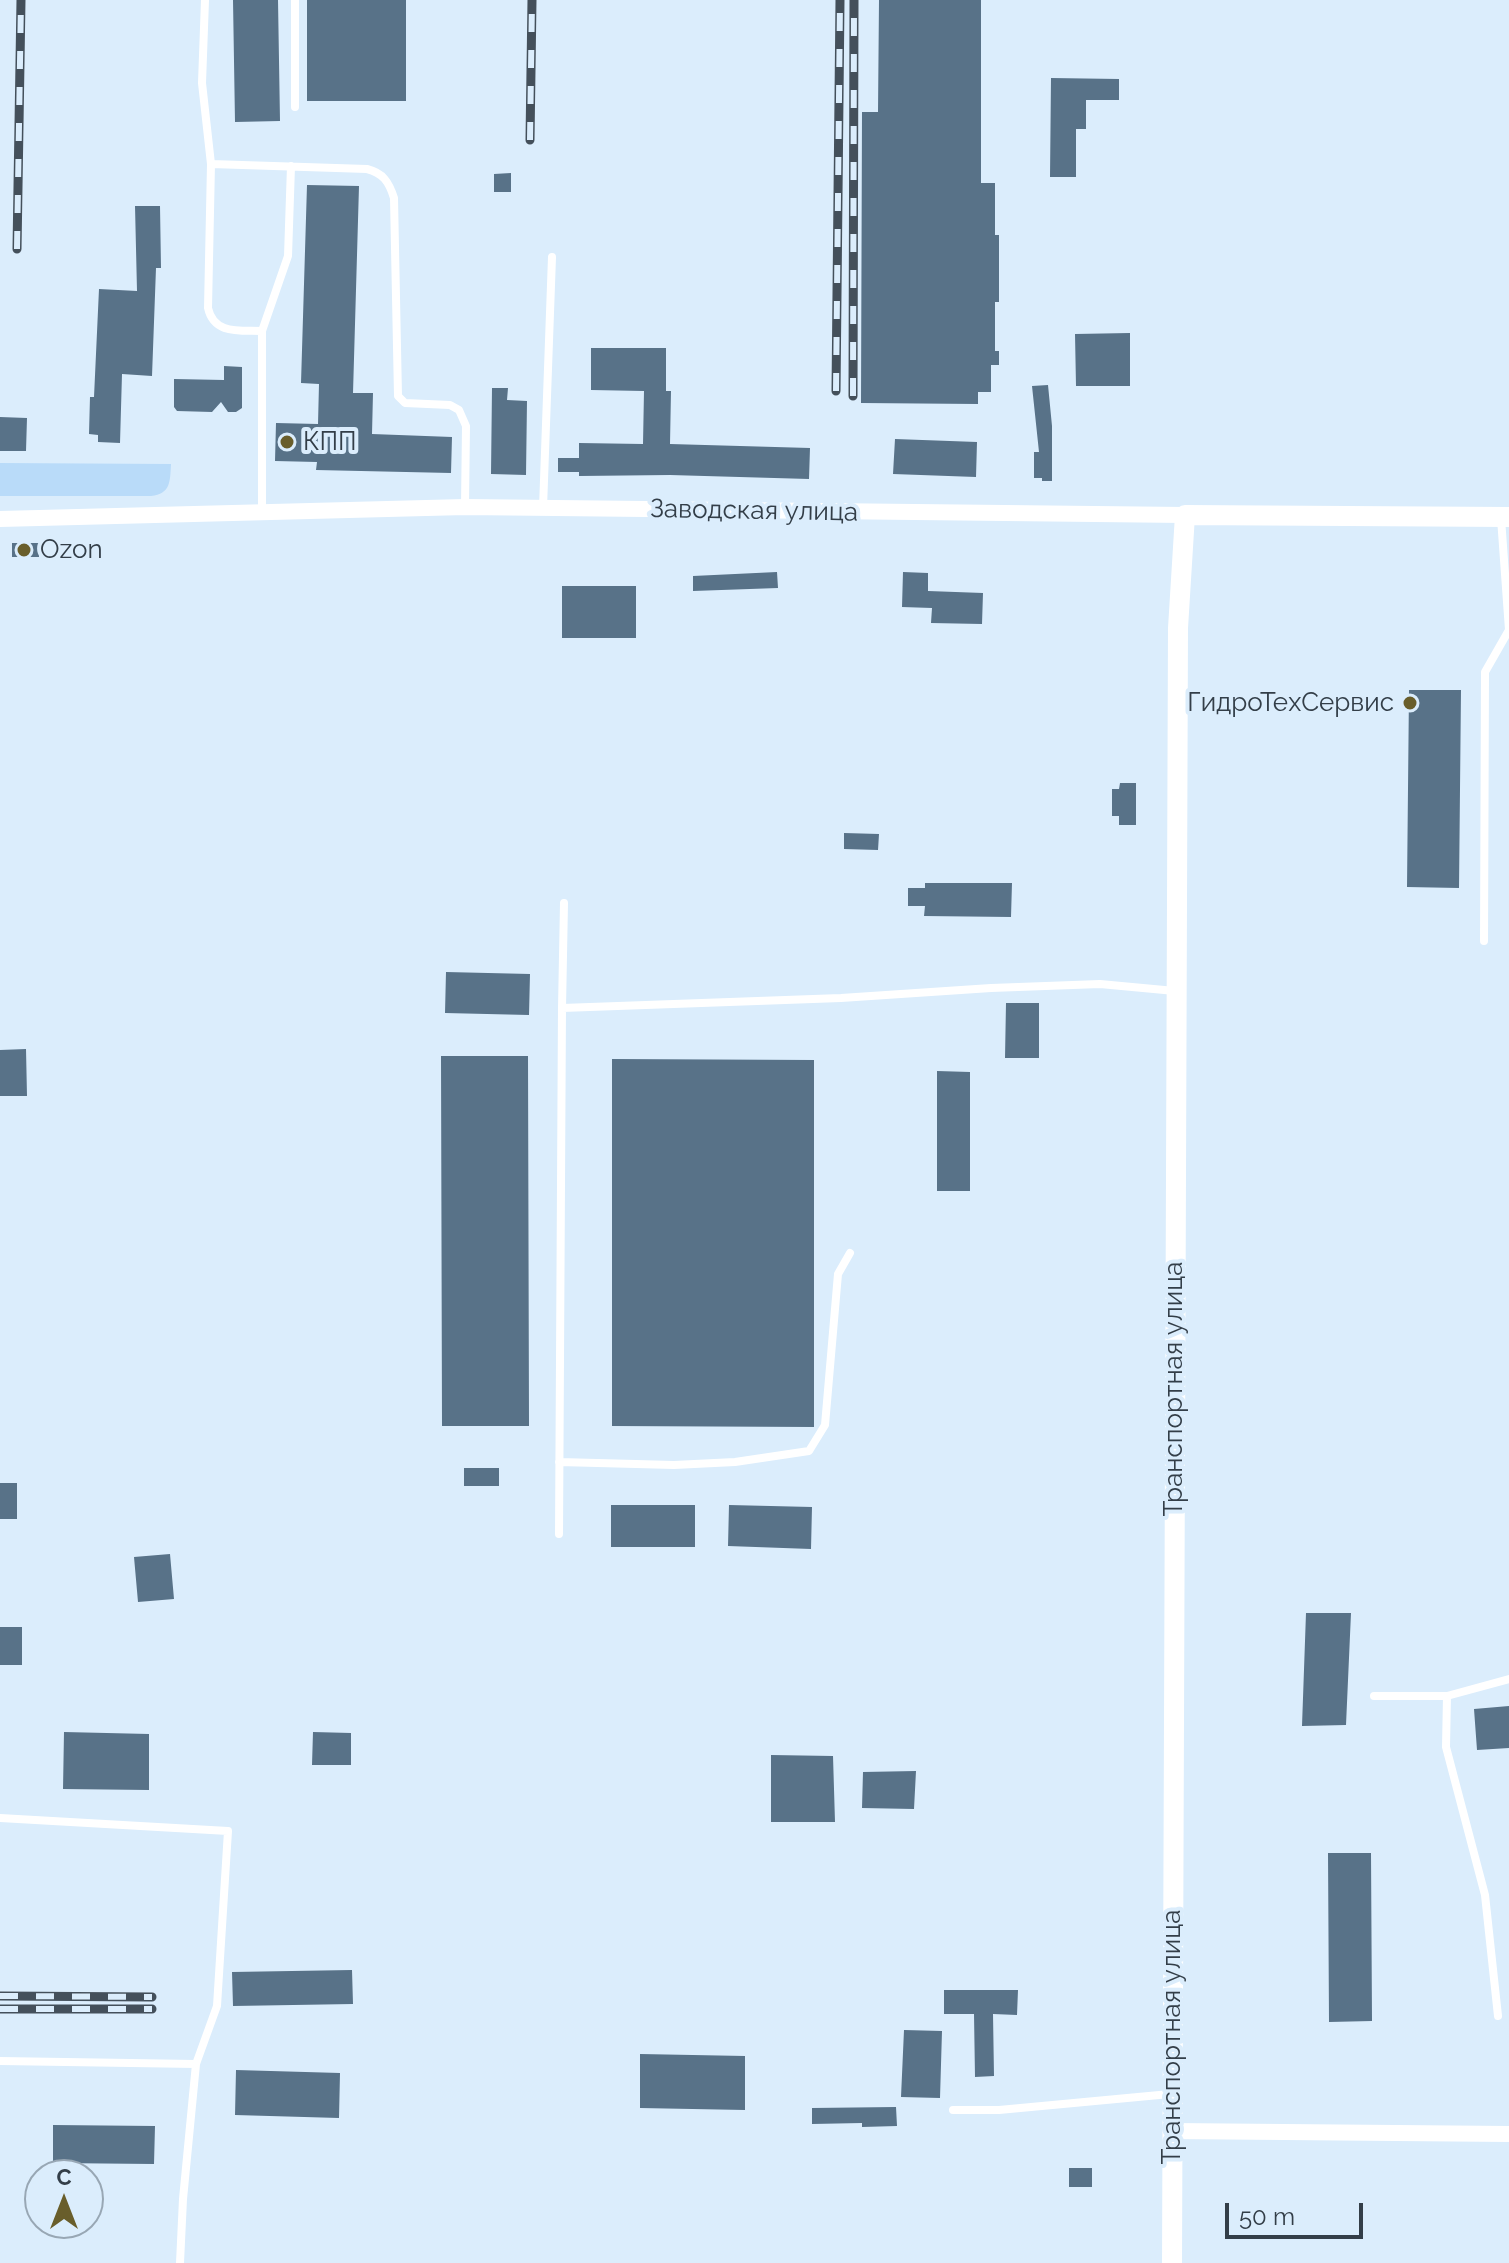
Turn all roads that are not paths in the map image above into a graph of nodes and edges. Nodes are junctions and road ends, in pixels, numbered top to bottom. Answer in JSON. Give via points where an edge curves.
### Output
{"nodes":[{"id":1,"x":205,"y":0,"type":"edge"},
{"id":2,"x":295,"y":0,"type":"edge"},
{"id":3,"x":295,"y":107,"type":"dead end"},
{"id":4,"x":211,"y":164,"type":"junction"},
{"id":5,"x":291,"y":166,"type":"junction"},
{"id":6,"x":552,"y":257,"type":"dead end"},
{"id":7,"x":262,"y":331,"type":"junction"},
{"id":8,"x":465,"y":507,"type":"junction"},
{"id":9,"x":543,"y":509,"type":"junction"},
{"id":10,"x":262,"y":511,"type":"junction"},
{"id":11,"x":1185,"y":515,"type":"junction"},
{"id":12,"x":1505,"y":517,"type":"edge"},
{"id":13,"x":0,"y":519,"type":"edge"},
{"id":14,"x":564,"y":903,"type":"dead end"},
{"id":15,"x":1484,"y":941,"type":"dead end"},
{"id":16,"x":1175,"y":991,"type":"junction"},
{"id":17,"x":562,"y":1008,"type":"junction"},
{"id":18,"x":850,"y":1253,"type":"dead end"},
{"id":19,"x":559,"y":1462,"type":"junction"},
{"id":20,"x":559,"y":1534,"type":"dead end"},
{"id":21,"x":1509,"y":1679,"type":"edge"},
{"id":22,"x":1374,"y":1696,"type":"dead end"},
{"id":23,"x":1447,"y":1696,"type":"junction"},
{"id":24,"x":0,"y":1818,"type":"edge"},
{"id":25,"x":1498,"y":2016,"type":"dead end"},
{"id":26,"x":0,"y":2061,"type":"edge"},
{"id":27,"x":196,"y":2064,"type":"junction"},
{"id":28,"x":1171,"y":2094,"type":"junction"},
{"id":29,"x":953,"y":2110,"type":"dead end"},
{"id":30,"x":1171,"y":2131,"type":"junction"},
{"id":31,"x":1509,"y":2134,"type":"edge"},
{"id":32,"x":180,"y":2263,"type":"edge"},
{"id":33,"x":1172,"y":2263,"type":"edge"}],
"edges":[{"from":1,"to":4,"type":"lane","via":[[202,83]]},
{"from":2,"to":3,"type":"lane"},
{"from":4,"to":5,"type":"lane"},
{"from":4,"to":7,"type":"lane","via":[[210,316],[223,330]]},
{"from":5,"to":7,"type":"lane","via":[[288,256]]},
{"from":5,"to":8,"type":"lane","via":[[367,169],[378,172],[391,189],[398,396],[405,403],[450,405],[464,418]]},
{"from":6,"to":9,"type":"lane"},
{"from":7,"to":10,"type":"lane"},
{"from":8,"to":9,"type":"street","name":"Заводская улица"},
{"from":8,"to":10,"type":"street","name":"Заводская улица"},
{"from":9,"to":11,"type":"street","name":"Заводская улица"},
{"from":10,"to":13,"type":"street","name":"Заводская улица"},
{"from":11,"to":12,"type":"street","name":"Заводская улица"},
{"from":11,"to":16,"type":"street","name":"Транспортная улица","via":[[1178,628]]},
{"from":12,"to":15,"type":"lane","via":[[1509,630],[1485,672]]},
{"from":14,"to":17,"type":"lane"},
{"from":16,"to":17,"type":"lane","via":[[1100,984]]},
{"from":16,"to":28,"type":"street","name":"Транспортная улица"},
{"from":17,"to":19,"type":"lane"},
{"from":18,"to":19,"type":"lane","via":[[838,1274],[825,1425],[809,1451],[674,1465]]},
{"from":19,"to":20,"type":"lane"},
{"from":21,"to":23,"type":"lane"},
{"from":22,"to":23,"type":"lane"},
{"from":23,"to":25,"type":"lane","via":[[1446,1747],[1485,1895]]},
{"from":24,"to":27,"type":"lane","via":[[228,1831],[217,2006]]},
{"from":26,"to":27,"type":"lane"},
{"from":27,"to":32,"type":"lane"},
{"from":28,"to":29,"type":"lane"},
{"from":28,"to":30,"type":"street","name":"Транспортная улица"},
{"from":30,"to":31,"type":"street"},
{"from":30,"to":33,"type":"street","name":"Транспортная улица"}]}
